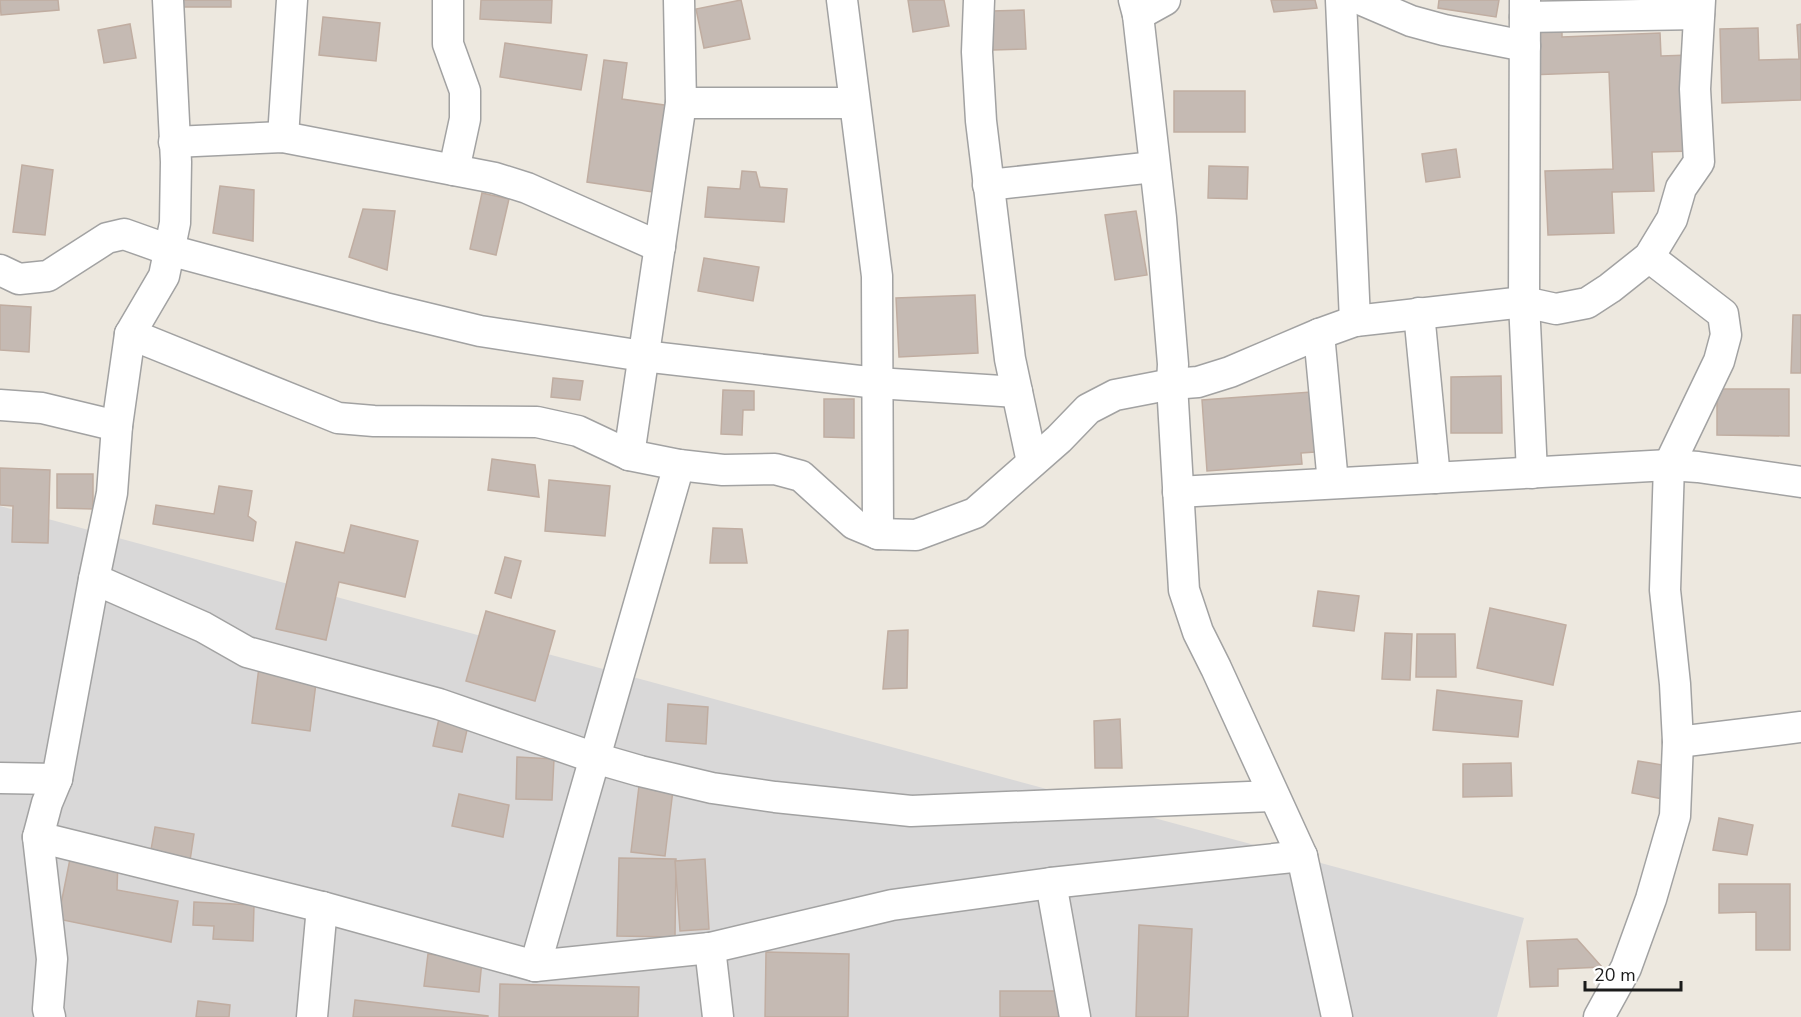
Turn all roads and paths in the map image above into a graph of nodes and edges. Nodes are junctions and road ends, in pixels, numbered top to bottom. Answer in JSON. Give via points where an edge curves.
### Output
{"nodes":[{"id":1,"x":168,"y":0,"type":"edge"},
{"id":2,"x":292,"y":0,"type":"edge"},
{"id":3,"x":448,"y":0,"type":"edge"},
{"id":4,"x":679,"y":0,"type":"edge"},
{"id":5,"x":842,"y":0,"type":"edge"},
{"id":6,"x":979,"y":0,"type":"edge"},
{"id":7,"x":1165,"y":0,"type":"edge"},
{"id":8,"x":1341,"y":0,"type":"edge"},
{"id":9,"x":1362,"y":0,"type":"edge"},
{"id":10,"x":1136,"y":7,"type":"edge"},
{"id":11,"x":1699,"y":7,"type":"edge"},
{"id":12,"x":1525,"y":8,"type":"edge"},
{"id":13,"x":1525,"y":46,"type":"junction"},
{"id":14,"x":681,"y":103,"type":"junction"},
{"id":15,"x":854,"y":103,"type":"junction"},
{"id":16,"x":283,"y":136,"type":"junction"},
{"id":17,"x":174,"y":142,"type":"junction"},
{"id":18,"x":1154,"y":167,"type":"junction"},
{"id":19,"x":454,"y":170,"type":"junction"},
{"id":20,"x":988,"y":185,"type":"junction"},
{"id":21,"x":660,"y":247,"type":"junction"},
{"id":22,"x":169,"y":250,"type":"junction"},
{"id":23,"x":1649,"y":257,"type":"junction"},
{"id":24,"x":0,"y":270,"type":"edge"},
{"id":25,"x":1524,"y":302,"type":"junction"},
{"id":26,"x":1419,"y":313,"type":"junction"},
{"id":27,"x":1355,"y":321,"type":"junction"},
{"id":28,"x":130,"y":334,"type":"junction"},
{"id":29,"x":1319,"y":334,"type":"junction"},
{"id":30,"x":643,"y":356,"type":"junction"},
{"id":31,"x":877,"y":383,"type":"junction"},
{"id":32,"x":1172,"y":384,"type":"junction"},
{"id":33,"x":1017,"y":392,"type":"junction"},
{"id":34,"x":0,"y":405,"type":"edge"},
{"id":35,"x":117,"y":426,"type":"junction"},
{"id":36,"x":629,"y":455,"type":"junction"},
{"id":37,"x":1032,"y":462,"type":"junction"},
{"id":38,"x":679,"y":465,"type":"junction"},
{"id":39,"x":1669,"y":465,"type":"junction"},
{"id":40,"x":1532,"y":473,"type":"junction"},
{"id":41,"x":1435,"y":478,"type":"junction"},
{"id":42,"x":1801,"y":482,"type":"edge"},
{"id":43,"x":1333,"y":483,"type":"junction"},
{"id":44,"x":1178,"y":492,"type":"junction"},
{"id":45,"x":878,"y":534,"type":"junction"},
{"id":46,"x":94,"y":579,"type":"junction"},
{"id":47,"x":1801,"y":727,"type":"edge"},
{"id":48,"x":1678,"y":742,"type":"junction"},
{"id":49,"x":595,"y":758,"type":"junction"},
{"id":50,"x":0,"y":778,"type":"edge"},
{"id":51,"x":57,"y":779,"type":"junction"},
{"id":52,"x":1274,"y":796,"type":"junction"},
{"id":53,"x":38,"y":837,"type":"junction"},
{"id":54,"x":1302,"y":856,"type":"junction"},
{"id":55,"x":1052,"y":883,"type":"junction"},
{"id":56,"x":322,"y":907,"type":"junction"},
{"id":57,"x":710,"y":948,"type":"junction"},
{"id":58,"x":535,"y":966,"type":"junction"},
{"id":59,"x":50,"y":1017,"type":"edge"},
{"id":60,"x":312,"y":1017,"type":"edge"},
{"id":61,"x":718,"y":1017,"type":"edge"},
{"id":62,"x":1075,"y":1017,"type":"edge"},
{"id":63,"x":1337,"y":1017,"type":"edge"},
{"id":64,"x":1599,"y":1017,"type":"edge"}],
"edges":[{"from":1,"to":17,"type":"street"},
{"from":2,"to":16,"type":"street"},
{"from":3,"to":19,"type":"street","via":[[448,44],[465,91],[465,119]]},
{"from":4,"to":14,"type":"street"},
{"from":5,"to":15,"type":"street"},
{"from":6,"to":20,"type":"street","via":[[977,52]]},
{"from":7,"to":10,"type":"street"},
{"from":8,"to":27,"type":"street"},
{"from":9,"to":13,"type":"street","via":[[1422,24]]},
{"from":10,"to":18,"type":"street"},
{"from":11,"to":12,"type":"street"},
{"from":11,"to":23,"type":"street","via":[[1695,89],[1699,162],[1681,188],[1672,219]]},
{"from":12,"to":13,"type":"street"},
{"from":13,"to":25,"type":"street"},
{"from":14,"to":15,"type":"street"},
{"from":14,"to":21,"type":"street"},
{"from":15,"to":31,"type":"street","via":[[877,276]]},
{"from":16,"to":17,"type":"street"},
{"from":16,"to":19,"type":"street"},
{"from":17,"to":22,"type":"street","via":[[175,223]]},
{"from":18,"to":20,"type":"street"},
{"from":18,"to":32,"type":"street"},
{"from":19,"to":21,"type":"street","via":[[527,188]]},
{"from":20,"to":33,"type":"street"},
{"from":21,"to":30,"type":"street"},
{"from":22,"to":24,"type":"street","via":[[124,234],[108,238],[48,276],[19,279]]},
{"from":22,"to":28,"type":"street","via":[[164,276]]},
{"from":22,"to":30,"type":"street","via":[[480,331]]},
{"from":23,"to":25,"type":"street","via":[[1587,303],[1556,309]]},
{"from":23,"to":39,"type":"street","via":[[1723,314],[1726,335],[1719,361]]},
{"from":25,"to":26,"type":"street"},
{"from":25,"to":40,"type":"street"},
{"from":26,"to":27,"type":"street"},
{"from":26,"to":41,"type":"street"},
{"from":27,"to":29,"type":"street"},
{"from":28,"to":35,"type":"street"},
{"from":28,"to":36,"type":"street","via":[[338,418],[537,422],[578,431]]},
{"from":29,"to":32,"type":"street","via":[[1230,372],[1198,382]]},
{"from":29,"to":43,"type":"street"},
{"from":30,"to":31,"type":"street"},
{"from":30,"to":36,"type":"street"},
{"from":31,"to":33,"type":"street"},
{"from":31,"to":45,"type":"street"},
{"from":32,"to":37,"type":"street","via":[[1115,395],[1088,409]]},
{"from":32,"to":44,"type":"street"},
{"from":33,"to":37,"type":"street"},
{"from":34,"to":35,"type":"street","via":[[42,408]]},
{"from":35,"to":46,"type":"street","via":[[112,493]]},
{"from":36,"to":38,"type":"street"},
{"from":37,"to":45,"type":"street","via":[[975,513],[916,535]]},
{"from":38,"to":45,"type":"street","via":[[723,470],[775,469],[801,476],[854,524]]},
{"from":38,"to":49,"type":"street"},
{"from":39,"to":40,"type":"street"},
{"from":39,"to":42,"type":"street"},
{"from":39,"to":48,"type":"street","via":[[1665,590]]},
{"from":40,"to":41,"type":"street"},
{"from":41,"to":43,"type":"street"},
{"from":43,"to":44,"type":"street"},
{"from":44,"to":52,"type":"street","via":[[1184,590],[1198,632]]},
{"from":46,"to":49,"type":"street","via":[[203,627],[248,652],[439,704]]},
{"from":46,"to":51,"type":"street"},
{"from":47,"to":48,"type":"street"},
{"from":48,"to":64,"type":"street","via":[[1675,816],[1651,900],[1626,968]]},
{"from":49,"to":52,"type":"street","via":[[712,788],[911,811]]},
{"from":49,"to":58,"type":"street"},
{"from":50,"to":51,"type":"street"},
{"from":51,"to":53,"type":"street"},
{"from":52,"to":54,"type":"street"},
{"from":53,"to":56,"type":"street"},
{"from":53,"to":59,"type":"street","via":[[52,959]]},
{"from":54,"to":55,"type":"street"},
{"from":54,"to":63,"type":"street"},
{"from":55,"to":57,"type":"street","via":[[892,905]]},
{"from":55,"to":62,"type":"street"},
{"from":56,"to":58,"type":"street"},
{"from":56,"to":60,"type":"street"},
{"from":57,"to":58,"type":"street"},
{"from":57,"to":61,"type":"street"}]}
